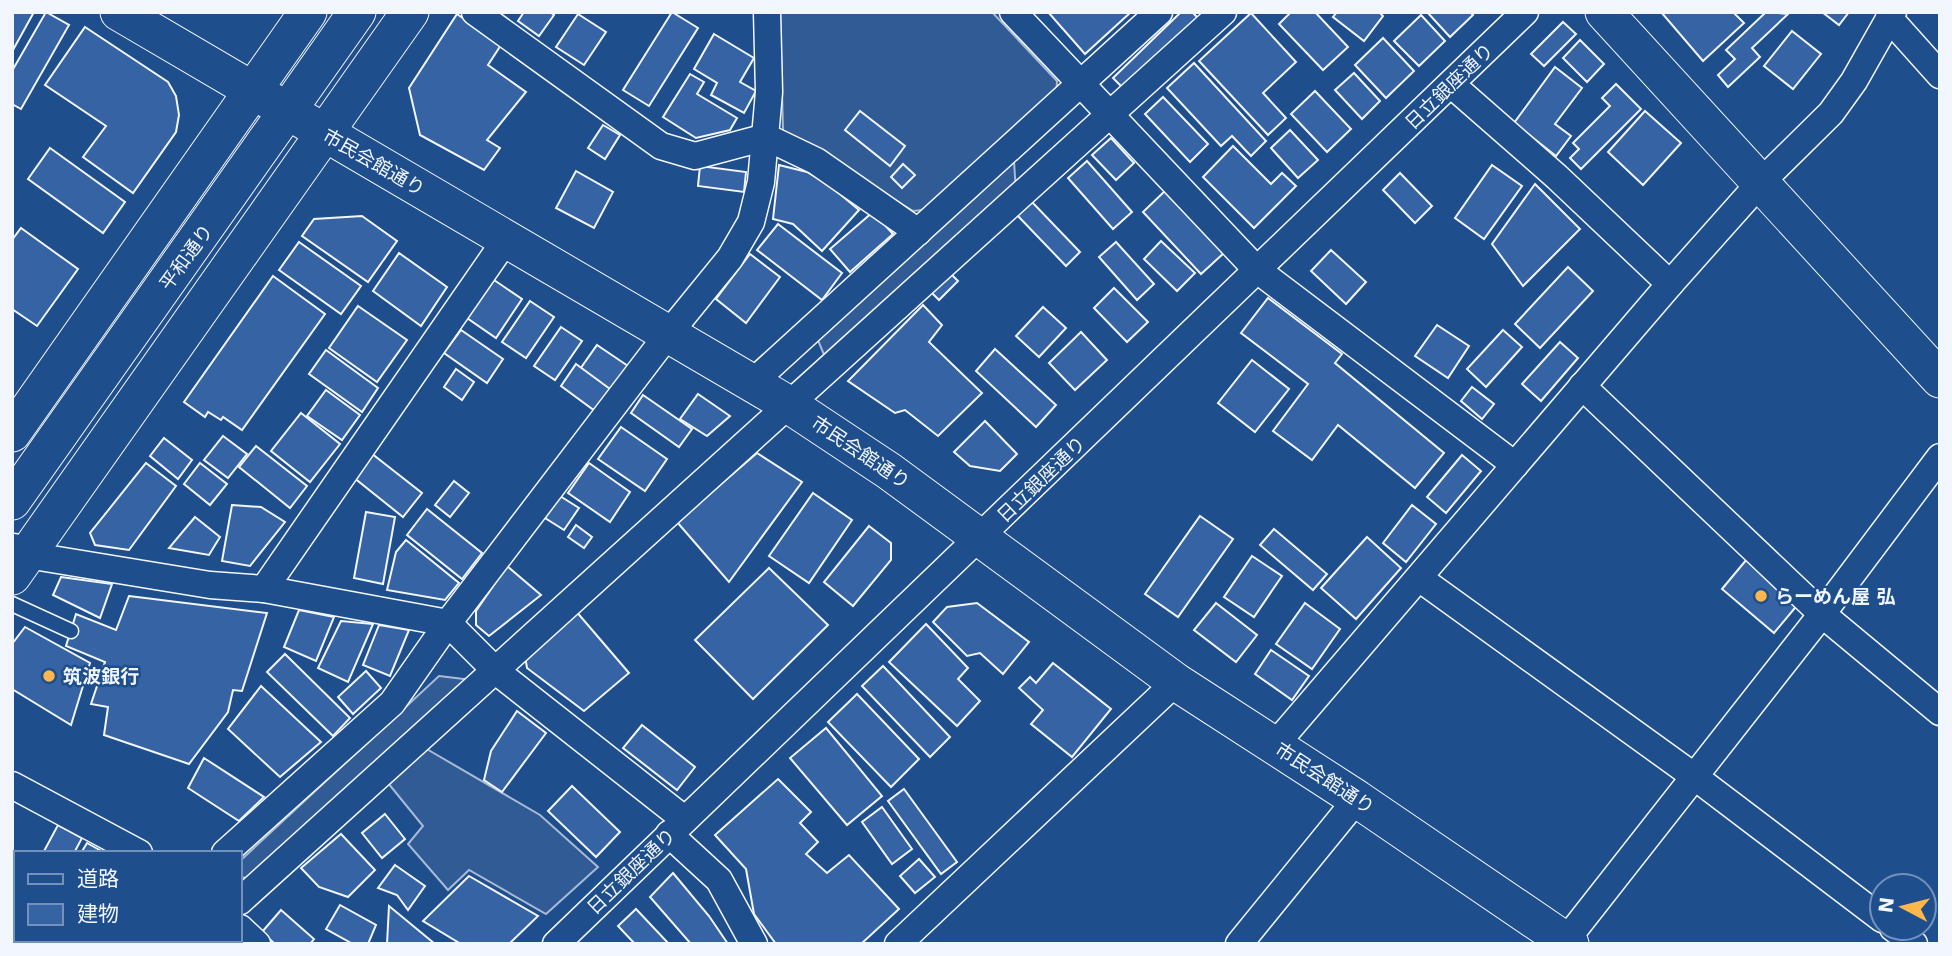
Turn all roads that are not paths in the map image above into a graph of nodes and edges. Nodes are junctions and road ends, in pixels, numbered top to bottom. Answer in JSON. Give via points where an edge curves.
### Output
{"nodes":[{"id":1,"x":119,"y":12,"type":"edge"},
{"id":2,"x":308,"y":12,"type":"edge"},
{"id":3,"x":358,"y":12,"type":"edge"},
{"id":4,"x":410,"y":12,"type":"edge"},
{"id":5,"x":475,"y":12,"type":"edge"},
{"id":6,"x":767,"y":12,"type":"edge"},
{"id":7,"x":1013,"y":12,"type":"edge"},
{"id":8,"x":1159,"y":12,"type":"edge"},
{"id":9,"x":1223,"y":12,"type":"edge"},
{"id":10,"x":1525,"y":12,"type":"edge"},
{"id":11,"x":1604,"y":12,"type":"edge"},
{"id":12,"x":1891,"y":15,"type":"edge"},
{"id":13,"x":1940,"y":75,"type":"edge"},
{"id":14,"x":1080,"y":83,"type":"junction"},
{"id":15,"x":1452,"y":85,"type":"junction"},
{"id":16,"x":253,"y":92,"type":"junction"},
{"id":17,"x":288,"y":112,"type":"junction"},
{"id":18,"x":1111,"y":115,"type":"junction"},
{"id":19,"x":324,"y":134,"type":"junction"},
{"id":20,"x":766,"y":137,"type":"junction"},
{"id":21,"x":1759,"y":184,"type":"junction"},
{"id":22,"x":918,"y":232,"type":"junction"},
{"id":23,"x":507,"y":238,"type":"junction"},
{"id":24,"x":1256,"y":269,"type":"junction"},
{"id":25,"x":1670,"y":284,"type":"junction"},
{"id":26,"x":668,"y":333,"type":"junction"},
{"id":27,"x":1940,"y":379,"type":"edge"},
{"id":28,"x":753,"y":382,"type":"junction"},
{"id":29,"x":1582,"y":386,"type":"junction"},
{"id":30,"x":791,"y":406,"type":"junction"},
{"id":31,"x":12,"y":433,"type":"edge"},
{"id":32,"x":1940,"y":457,"type":"edge"},
{"id":33,"x":1515,"y":465,"type":"junction"},
{"id":34,"x":12,"y":501,"type":"edge"},
{"id":35,"x":981,"y":537,"type":"junction"},
{"id":36,"x":17,"y":559,"type":"edge"},
{"id":37,"x":1419,"y":578,"type":"junction"},
{"id":38,"x":264,"y":589,"type":"junction"},
{"id":39,"x":12,"y":604,"type":"edge"},
{"id":40,"x":1822,"y":614,"type":"junction"},
{"id":41,"x":448,"y":623,"type":"junction"},
{"id":42,"x":71,"y":631,"type":"dead end"},
{"id":43,"x":496,"y":671,"type":"junction"},
{"id":44,"x":1176,"y":682,"type":"junction"},
{"id":45,"x":1940,"y":712,"type":"edge"},
{"id":46,"x":1275,"y":745,"type":"junction"},
{"id":47,"x":1695,"y":777,"type":"junction"},
{"id":48,"x":12,"y":785,"type":"edge"},
{"id":49,"x":1357,"y":799,"type":"junction"},
{"id":50,"x":677,"y":826,"type":"junction"},
{"id":51,"x":135,"y":851,"type":"edge"},
{"id":52,"x":227,"y":851,"type":"edge"},
{"id":53,"x":242,"y":899,"type":"edge"},
{"id":54,"x":1868,"y":908,"type":"edge"},
{"id":55,"x":242,"y":930,"type":"edge"},
{"id":56,"x":1566,"y":943,"type":"edge"},
{"id":57,"x":257,"y":944,"type":"edge"},
{"id":58,"x":556,"y":944,"type":"edge"},
{"id":59,"x":754,"y":944,"type":"edge"},
{"id":60,"x":898,"y":944,"type":"edge"},
{"id":61,"x":1239,"y":944,"type":"edge"}],
"edges":[{"from":1,"to":16,"type":"street","name":"市民会館通り"},
{"from":2,"to":16,"type":"street"},
{"from":3,"to":17,"type":"street","name":"平和通り"},
{"from":4,"to":19,"type":"street"},
{"from":5,"to":20,"type":"street","via":[[662,146],[695,156]]},
{"from":6,"to":20,"type":"street"},
{"from":7,"to":14,"type":"street"},
{"from":8,"to":14,"type":"street"},
{"from":9,"to":18,"type":"street"},
{"from":10,"to":15,"type":"street","name":"日立銀座通り"},
{"from":11,"to":21,"type":"street"},
{"from":12,"to":13,"type":"street"},
{"from":12,"to":21,"type":"street","via":[[1831,113]]},
{"from":14,"to":18,"type":"street"},
{"from":14,"to":22,"type":"street"},
{"from":15,"to":24,"type":"street","name":"日立銀座通り"},
{"from":15,"to":25,"type":"street"},
{"from":16,"to":17,"type":"street","name":"市民会館通り"},
{"from":16,"to":31,"type":"street"},
{"from":17,"to":19,"type":"street","name":"市民会館通り"},
{"from":17,"to":34,"type":"street","name":"平和通り"},
{"from":18,"to":24,"type":"street"},
{"from":18,"to":30,"type":"street"},
{"from":19,"to":23,"type":"street","name":"市民会館通り"},
{"from":19,"to":36,"type":"street"},
{"from":20,"to":22,"type":"street","via":[[816,161]]},
{"from":20,"to":26,"type":"street","via":[[751,222],[730,258]]},
{"from":21,"to":25,"type":"street"},
{"from":21,"to":27,"type":"street"},
{"from":22,"to":28,"type":"street"},
{"from":23,"to":26,"type":"street","name":"市民会館通り"},
{"from":23,"to":38,"type":"street"},
{"from":24,"to":33,"type":"street"},
{"from":24,"to":35,"type":"street","name":"日立銀座通り"},
{"from":25,"to":29,"type":"street"},
{"from":26,"to":28,"type":"street","name":"市民会館通り"},
{"from":26,"to":41,"type":"street"},
{"from":28,"to":30,"type":"street","name":"市民会館通り"},
{"from":29,"to":33,"type":"street"},
{"from":29,"to":40,"type":"street"},
{"from":30,"to":35,"type":"street","name":"市民会館通り"},
{"from":30,"to":43,"type":"street"},
{"from":32,"to":40,"type":"street"},
{"from":33,"to":37,"type":"street"},
{"from":35,"to":44,"type":"street","name":"市民会館通り"},
{"from":35,"to":50,"type":"street","name":"日立銀座通り"},
{"from":36,"to":38,"type":"street"},
{"from":37,"to":46,"type":"street"},
{"from":37,"to":47,"type":"street"},
{"from":38,"to":41,"type":"street"},
{"from":39,"to":42,"type":"lane"},
{"from":40,"to":45,"type":"street"},
{"from":40,"to":47,"type":"street"},
{"from":41,"to":43,"type":"street"},
{"from":41,"to":52,"type":"street","via":[[391,703]]},
{"from":43,"to":50,"type":"street"},
{"from":43,"to":53,"type":"street"},
{"from":44,"to":46,"type":"street","name":"市民会館通り"},
{"from":44,"to":60,"type":"street"},
{"from":46,"to":49,"type":"street","name":"市民会館通り"},
{"from":47,"to":54,"type":"street"},
{"from":47,"to":56,"type":"street"},
{"from":48,"to":51,"type":"street"},
{"from":49,"to":56,"type":"street","name":"市民会館通り"},
{"from":49,"to":61,"type":"street"},
{"from":50,"to":58,"type":"street","name":"日立銀座通り"},
{"from":50,"to":59,"type":"street","via":[[719,880]]},
{"from":55,"to":57,"type":"street"}]}
